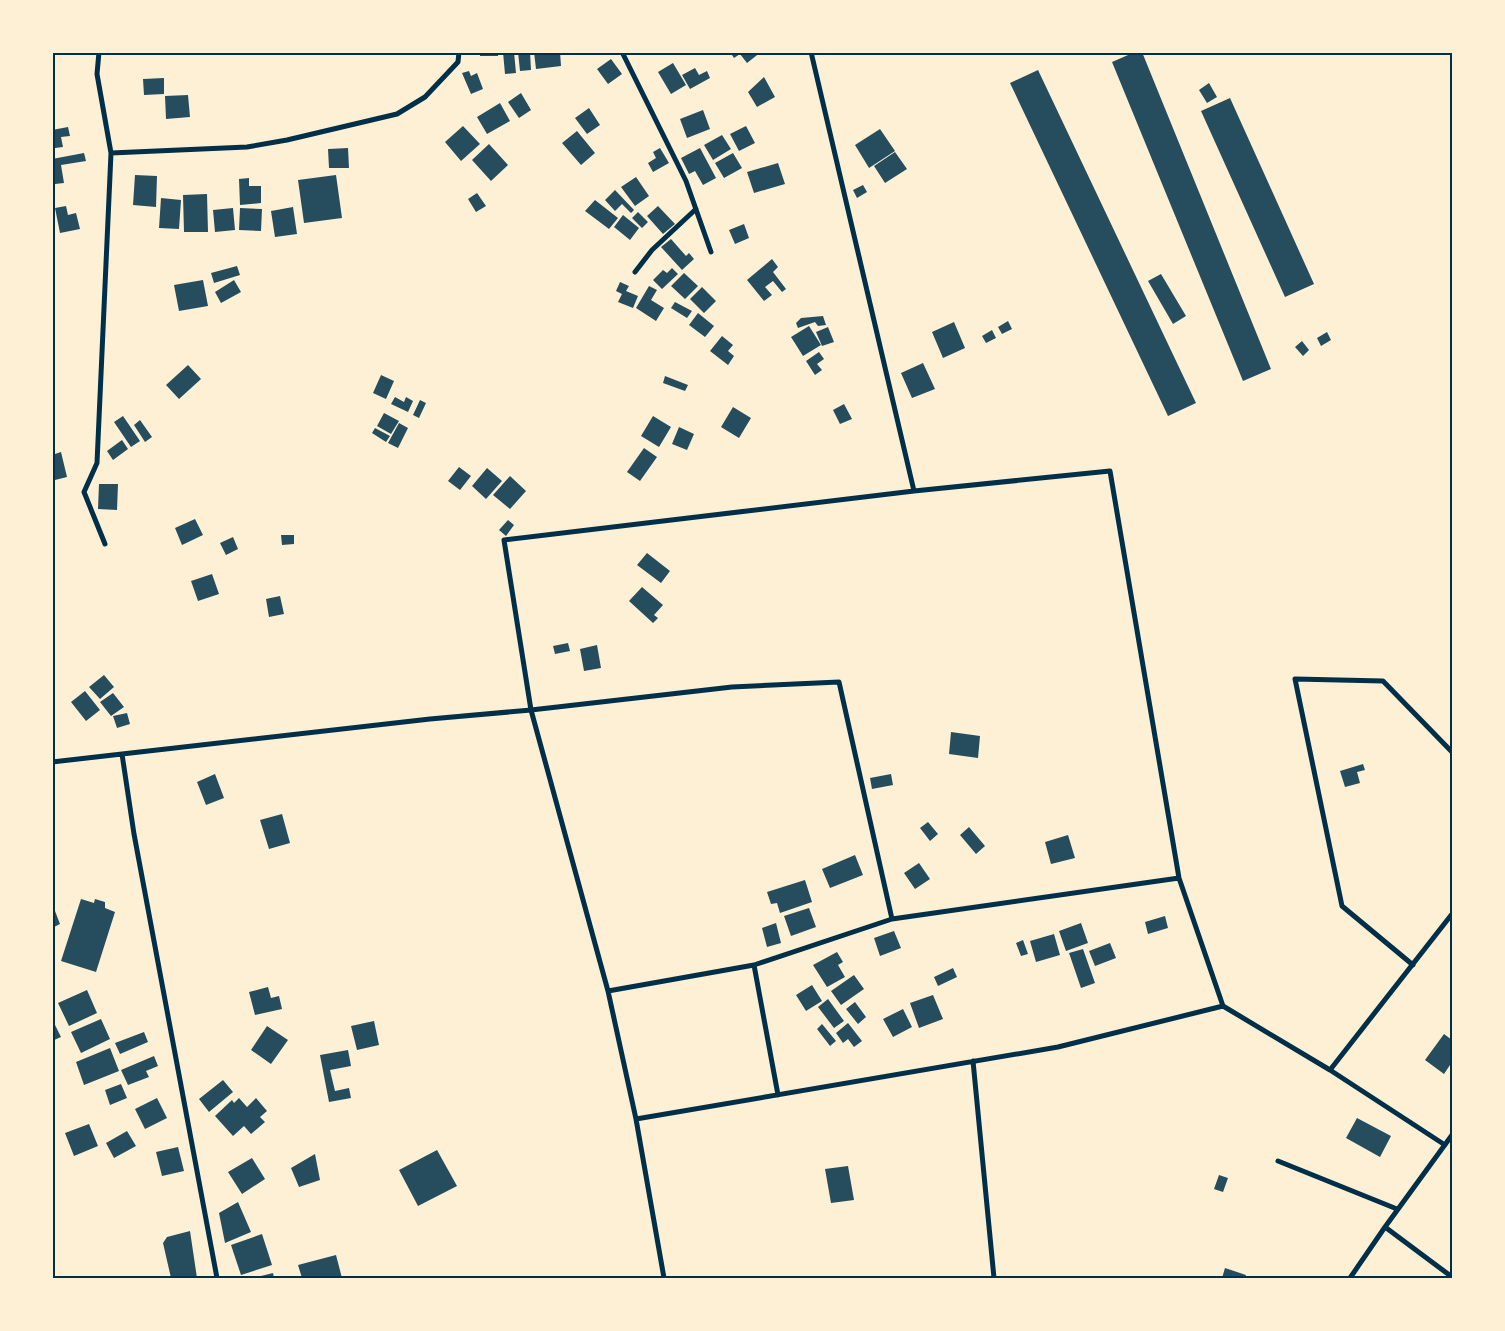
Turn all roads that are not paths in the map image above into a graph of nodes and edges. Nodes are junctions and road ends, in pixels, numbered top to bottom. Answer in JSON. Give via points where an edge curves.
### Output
{"nodes":[{"id":1,"x":99,"y":52,"type":"edge"},
{"id":2,"x":459,"y":52,"type":"edge"},
{"id":3,"x":622,"y":52,"type":"edge"},
{"id":4,"x":811,"y":52,"type":"edge"},
{"id":5,"x":111,"y":153,"type":"junction"},
{"id":6,"x":696,"y":208,"type":"junction"},
{"id":7,"x":711,"y":252,"type":"dead end"},
{"id":8,"x":635,"y":272,"type":"dead end"},
{"id":9,"x":914,"y":491,"type":"junction"},
{"id":10,"x":105,"y":544,"type":"dead end"},
{"id":11,"x":531,"y":710,"type":"junction"},
{"id":12,"x":1452,"y":752,"type":"edge"},
{"id":13,"x":122,"y":754,"type":"junction"},
{"id":14,"x":52,"y":762,"type":"edge"},
{"id":15,"x":1179,"y":878,"type":"junction"},
{"id":16,"x":1452,"y":914,"type":"edge"},
{"id":17,"x":892,"y":919,"type":"junction"},
{"id":18,"x":754,"y":965,"type":"junction"},
{"id":19,"x":1413,"y":965,"type":"junction"},
{"id":20,"x":608,"y":991,"type":"junction"},
{"id":21,"x":1223,"y":1006,"type":"junction"},
{"id":22,"x":973,"y":1061,"type":"junction"},
{"id":23,"x":1330,"y":1070,"type":"junction"},
{"id":24,"x":778,"y":1095,"type":"junction"},
{"id":25,"x":636,"y":1119,"type":"junction"},
{"id":26,"x":1452,"y":1135,"type":"edge"},
{"id":27,"x":1445,"y":1145,"type":"junction"},
{"id":28,"x":1278,"y":1162,"type":"dead end"},
{"id":29,"x":1397,"y":1209,"type":"junction"},
{"id":30,"x":1384,"y":1227,"type":"junction"},
{"id":31,"x":217,"y":1278,"type":"edge"},
{"id":32,"x":664,"y":1278,"type":"edge"},
{"id":33,"x":994,"y":1278,"type":"edge"},
{"id":34,"x":1350,"y":1278,"type":"edge"},
{"id":35,"x":1452,"y":1278,"type":"edge"}],
"edges":[{"from":1,"to":5,"type":"street","via":[[97,74]]},
{"from":2,"to":5,"type":"street","via":[[458,62],[426,97],[398,114],[247,146]]},
{"from":3,"to":6,"type":"street","via":[[686,181]]},
{"from":4,"to":9,"type":"street"},
{"from":5,"to":10,"type":"street","via":[[97,464],[84,492]]},
{"from":6,"to":7,"type":"street"},
{"from":6,"to":8,"type":"street","via":[[652,250]]},
{"from":9,"to":11,"type":"street","via":[[504,540]]},
{"from":9,"to":15,"type":"street","via":[[1110,472]]},
{"from":11,"to":13,"type":"street"},
{"from":11,"to":17,"type":"street","via":[[732,687],[839,682]]},
{"from":11,"to":20,"type":"street"},
{"from":12,"to":19,"type":"street","via":[[1383,681],[1295,679],[1342,906]]},
{"from":13,"to":14,"type":"street"},
{"from":13,"to":31,"type":"street"},
{"from":15,"to":17,"type":"street"},
{"from":15,"to":21,"type":"street"},
{"from":16,"to":19,"type":"street"},
{"from":17,"to":18,"type":"street"},
{"from":18,"to":20,"type":"street"},
{"from":18,"to":24,"type":"street"},
{"from":19,"to":23,"type":"street"},
{"from":20,"to":25,"type":"street"},
{"from":21,"to":22,"type":"street","via":[[1058,1047]]},
{"from":21,"to":23,"type":"street"},
{"from":22,"to":24,"type":"street"},
{"from":22,"to":33,"type":"street"},
{"from":23,"to":27,"type":"street"},
{"from":24,"to":25,"type":"street"},
{"from":25,"to":32,"type":"street"},
{"from":26,"to":27,"type":"street"},
{"from":27,"to":29,"type":"street"},
{"from":28,"to":29,"type":"street"},
{"from":29,"to":30,"type":"street"},
{"from":30,"to":34,"type":"street"},
{"from":30,"to":35,"type":"street"}]}
